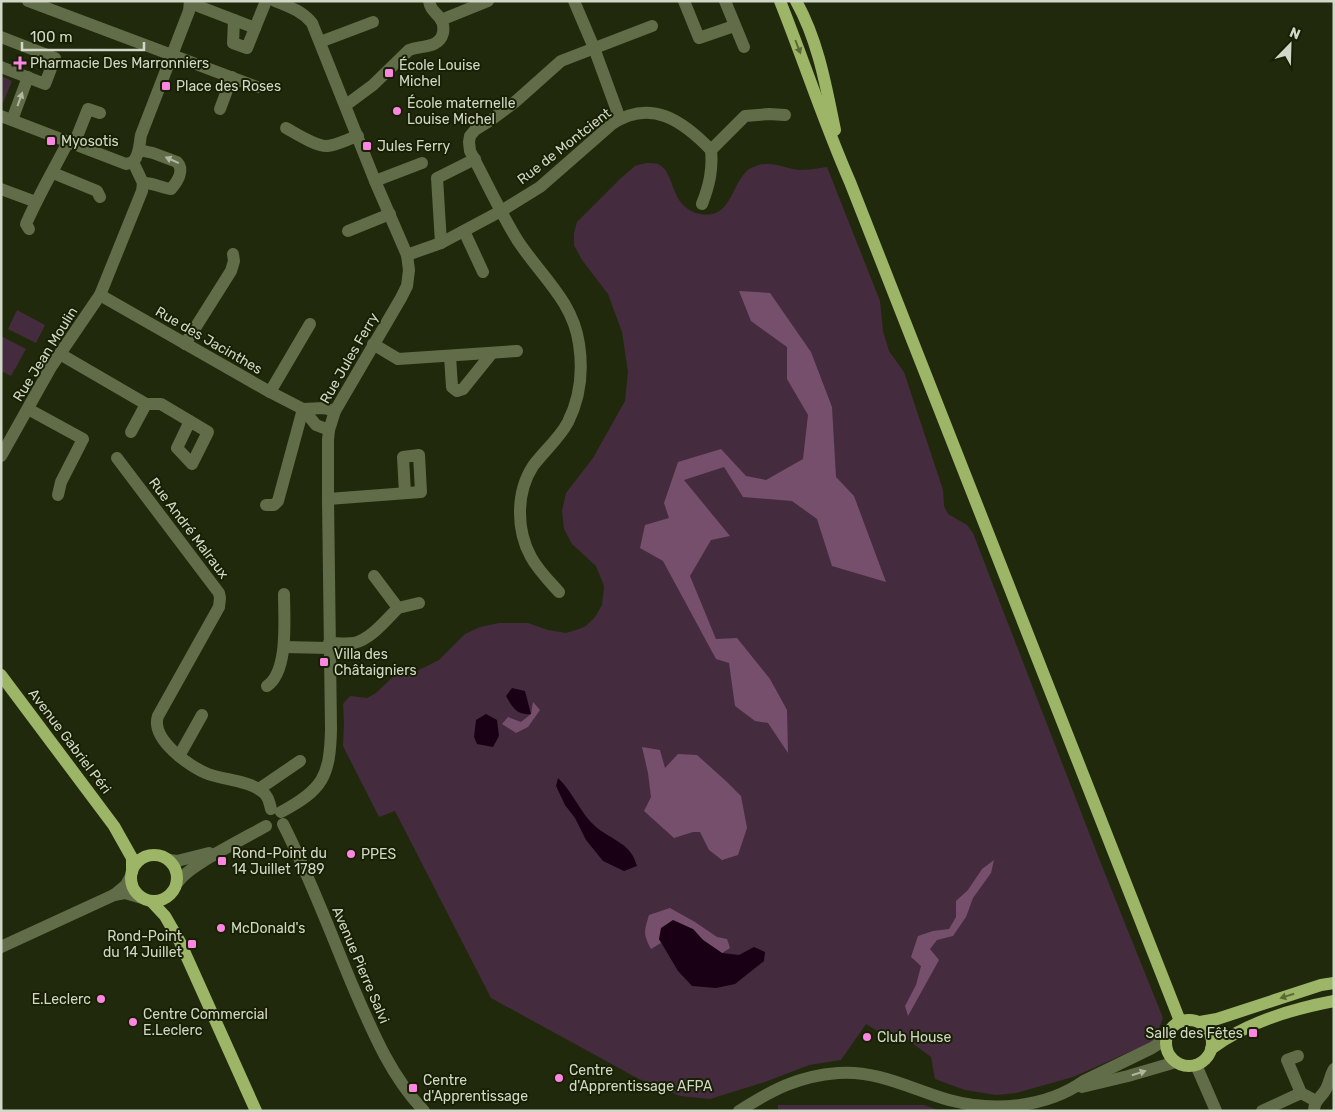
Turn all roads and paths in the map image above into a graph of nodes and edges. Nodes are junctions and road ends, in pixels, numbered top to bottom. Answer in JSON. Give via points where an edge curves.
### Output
{"nodes":[{"id":1,"x":28,"y":1,"type":"edge"},
{"id":2,"x":266,"y":1,"type":"edge"},
{"id":3,"x":275,"y":1,"type":"edge"},
{"id":4,"x":429,"y":1,"type":"edge"},
{"id":5,"x":488,"y":1,"type":"edge"},
{"id":6,"x":574,"y":1,"type":"edge"},
{"id":7,"x":684,"y":1,"type":"edge"},
{"id":8,"x":725,"y":1,"type":"edge"},
{"id":9,"x":780,"y":1,"type":"edge"},
{"id":10,"x":796,"y":1,"type":"edge"},
{"id":11,"x":190,"y":2,"type":"edge"},
{"id":12,"x":234,"y":20,"type":"junction"},
{"id":13,"x":441,"y":20,"type":"junction"},
{"id":14,"x":373,"y":22,"type":"dead end"},
{"id":15,"x":652,"y":26,"type":"dead end"},
{"id":16,"x":734,"y":26,"type":"junction"},
{"id":17,"x":255,"y":28,"type":"junction"},
{"id":18,"x":1,"y":37,"type":"edge"},
{"id":19,"x":320,"y":42,"type":"junction"},
{"id":20,"x":744,"y":47,"type":"dead end"},
{"id":21,"x":594,"y":48,"type":"junction"},
{"id":22,"x":172,"y":56,"type":"junction"},
{"id":23,"x":1,"y":67,"type":"edge"},
{"id":24,"x":232,"y":77,"type":"junction"},
{"id":25,"x":28,"y":78,"type":"junction"},
{"id":26,"x":373,"y":85,"type":"junction"},
{"id":27,"x":257,"y":87,"type":"dead end"},
{"id":28,"x":340,"y":89,"type":"junction"},
{"id":29,"x":346,"y":105,"type":"junction"},
{"id":30,"x":220,"y":109,"type":"dead end"},
{"id":31,"x":100,"y":113,"type":"dead end"},
{"id":32,"x":785,"y":114,"type":"dead end"},
{"id":33,"x":7,"y":118,"type":"edge"},
{"id":34,"x":620,"y":119,"type":"junction"},
{"id":35,"x":286,"y":128,"type":"dead end"},
{"id":36,"x":358,"y":136,"type":"junction"},
{"id":37,"x":71,"y":143,"type":"junction"},
{"id":38,"x":140,"y":150,"type":"junction"},
{"id":39,"x":711,"y":150,"type":"junction"},
{"id":40,"x":475,"y":159,"type":"junction"},
{"id":41,"x":133,"y":162,"type":"junction"},
{"id":42,"x":422,"y":163,"type":"dead end"},
{"id":43,"x":53,"y":173,"type":"junction"},
{"id":44,"x":376,"y":181,"type":"junction"},
{"id":45,"x":850,"y":182,"type":"junction"},
{"id":46,"x":143,"y":183,"type":"junction"},
{"id":47,"x":1,"y":189,"type":"edge"},
{"id":48,"x":100,"y":197,"type":"dead end"},
{"id":49,"x":36,"y":202,"type":"junction"},
{"id":50,"x":702,"y":204,"type":"dead end"},
{"id":51,"x":501,"y":211,"type":"junction"},
{"id":52,"x":390,"y":214,"type":"junction"},
{"id":53,"x":29,"y":229,"type":"dead end"},
{"id":54,"x":348,"y":231,"type":"dead end"},
{"id":55,"x":464,"y":231,"type":"junction"},
{"id":56,"x":441,"y":244,"type":"junction"},
{"id":57,"x":234,"y":254,"type":"dead end"},
{"id":58,"x":407,"y":255,"type":"junction"},
{"id":59,"x":482,"y":272,"type":"dead end"},
{"id":60,"x":100,"y":295,"type":"junction"},
{"id":61,"x":310,"y":324,"type":"dead end"},
{"id":62,"x":185,"y":344,"type":"junction"},
{"id":63,"x":373,"y":344,"type":"junction"},
{"id":64,"x":517,"y":351,"type":"dead end"},
{"id":65,"x":492,"y":353,"type":"junction"},
{"id":66,"x":60,"y":354,"type":"junction"},
{"id":67,"x":450,"y":356,"type":"junction"},
{"id":68,"x":270,"y":392,"type":"junction"},
{"id":69,"x":146,"y":404,"type":"junction"},
{"id":70,"x":28,"y":408,"type":"junction"},
{"id":71,"x":303,"y":409,"type":"junction"},
{"id":72,"x":335,"y":411,"type":"junction"},
{"id":73,"x":190,"y":421,"type":"dead end"},
{"id":74,"x":329,"y":430,"type":"junction"},
{"id":75,"x":131,"y":432,"type":"dead end"},
{"id":76,"x":1,"y":456,"type":"edge"},
{"id":77,"x":117,"y":458,"type":"dead end"},
{"id":78,"x":406,"y":493,"type":"dead end"},
{"id":79,"x":58,"y":495,"type":"dead end"},
{"id":80,"x":328,"y":499,"type":"junction"},
{"id":81,"x":266,"y":505,"type":"dead end"},
{"id":82,"x":374,"y":576,"type":"dead end"},
{"id":83,"x":559,"y":592,"type":"dead end"},
{"id":84,"x":284,"y":594,"type":"dead end"},
{"id":85,"x":419,"y":602,"type":"dead end"},
{"id":86,"x":398,"y":608,"type":"junction"},
{"id":87,"x":329,"y":645,"type":"junction"},
{"id":88,"x":284,"y":647,"type":"junction"},
{"id":89,"x":1,"y":675,"type":"edge"},
{"id":90,"x":267,"y":686,"type":"dead end"},
{"id":91,"x":202,"y":715,"type":"dead end"},
{"id":92,"x":179,"y":756,"type":"junction"},
{"id":93,"x":300,"y":761,"type":"dead end"},
{"id":94,"x":259,"y":789,"type":"junction"},
{"id":95,"x":279,"y":815,"type":"junction"},
{"id":96,"x":114,"y":826,"type":"junction"},
{"id":97,"x":223,"y":849,"type":"junction"},
{"id":98,"x":151,"y":855,"type":"junction"},
{"id":99,"x":169,"y":860,"type":"junction"},
{"id":100,"x":132,"y":874,"type":"junction"},
{"id":101,"x":175,"y":887,"type":"junction"},
{"id":102,"x":114,"y":895,"type":"junction"},
{"id":103,"x":147,"y":899,"type":"junction"},
{"id":104,"x":180,"y":942,"type":"junction"},
{"id":105,"x":1,"y":947,"type":"edge"},
{"id":106,"x":1334,"y":983,"type":"edge"},
{"id":107,"x":1334,"y":1001,"type":"edge"},
{"id":108,"x":1180,"y":1021,"type":"junction"},
{"id":109,"x":1200,"y":1022,"type":"junction"},
{"id":110,"x":1166,"y":1039,"type":"junction"},
{"id":111,"x":1211,"y":1049,"type":"junction"},
{"id":112,"x":1298,"y":1056,"type":"dead end"},
{"id":113,"x":1176,"y":1062,"type":"junction"},
{"id":114,"x":1196,"y":1065,"type":"junction"},
{"id":115,"x":1334,"y":1069,"type":"edge"},
{"id":116,"x":1075,"y":1088,"type":"junction"},
{"id":117,"x":1301,"y":1093,"type":"junction"},
{"id":118,"x":1315,"y":1106,"type":"edge"},
{"id":119,"x":256,"y":1111,"type":"edge"},
{"id":120,"x":424,"y":1111,"type":"edge"},
{"id":121,"x":739,"y":1111,"type":"edge"},
{"id":122,"x":1216,"y":1111,"type":"edge"},
{"id":123,"x":1262,"y":1111,"type":"edge"}],
"edges":[{"from":1,"to":22,"type":"street"},
{"from":2,"to":17,"type":"street"},
{"from":3,"to":19,"type":"street","name":"Rue Jules Ferry","via":[[305,15]]},
{"from":4,"to":13,"type":"street"},
{"from":5,"to":13,"type":"street"},
{"from":6,"to":21,"type":"street"},
{"from":7,"to":16,"type":"street","via":[[699,38]]},
{"from":8,"to":16,"type":"street"},
{"from":9,"to":45,"type":"main road","one_way":true},
{"from":10,"to":45,"type":"main road","via":[[823,71],[835,131]]},
{"from":11,"to":12,"type":"street"},
{"from":11,"to":22,"type":"street"},
{"from":12,"to":17,"type":"street"},
{"from":12,"to":17,"type":"street","via":[[233,43],[247,48]]},
{"from":13,"to":26,"type":"street","via":[[444,25],[438,41],[409,50]]},
{"from":14,"to":19,"type":"street"},
{"from":15,"to":21,"type":"street"},
{"from":16,"to":20,"type":"street"},
{"from":18,"to":25,"type":"street","via":[[55,58],[45,84]]},
{"from":19,"to":28,"type":"street","name":"Rue Jules Ferry"},
{"from":21,"to":34,"type":"street"},
{"from":21,"to":40,"type":"street","via":[[561,61],[515,102],[474,130],[468,142]]},
{"from":22,"to":24,"type":"street"},
{"from":22,"to":38,"type":"street","via":[[141,135]]},
{"from":23,"to":25,"type":"street"},
{"from":24,"to":27,"type":"street"},
{"from":24,"to":30,"type":"street"},
{"from":33,"to":25,"type":"street","one_way":true},
{"from":26,"to":28,"type":"street"},
{"from":26,"to":29,"type":"street"},
{"from":28,"to":29,"type":"street","name":"Rue Jules Ferry"},
{"from":29,"to":36,"type":"street","name":"Rue Jules Ferry"},
{"from":31,"to":37,"type":"street","via":[[88,109]]},
{"from":32,"to":39,"type":"street","via":[[745,116]]},
{"from":33,"to":37,"type":"street"},
{"from":34,"to":39,"type":"street","name":"Rue de Montcient","via":[[641,114],[666,116],[694,133]]},
{"from":34,"to":51,"type":"street","name":"Rue de Montcient","via":[[540,187]]},
{"from":35,"to":36,"type":"street","via":[[326,146]]},
{"from":36,"to":44,"type":"street","name":"Rue Jules Ferry"},
{"from":37,"to":41,"type":"street","via":[[126,164]]},
{"from":37,"to":43,"type":"street"},
{"from":38,"to":41,"type":"street"},
{"from":46,"to":38,"type":"street","one_way":true,"via":[[171,189],[181,168],[177,162]]},
{"from":39,"to":50,"type":"street","via":[[712,172]]},
{"from":40,"to":51,"type":"street"},
{"from":40,"to":56,"type":"street","via":[[437,178]]},
{"from":41,"to":46,"type":"street"},
{"from":42,"to":44,"type":"street"},
{"from":43,"to":48,"type":"street","via":[[97,191]]},
{"from":43,"to":49,"type":"street"},
{"from":44,"to":52,"type":"street","name":"Rue Jules Ferry"},
{"from":45,"to":108,"type":"main road"},
{"from":46,"to":60,"type":"street","name":"Rue Jean Moulin"},
{"from":47,"to":49,"type":"street"},
{"from":49,"to":53,"type":"street","via":[[26,224]]},
{"from":51,"to":55,"type":"street","name":"Rue de Montcient"},
{"from":51,"to":83,"type":"street","via":[[518,241],[558,292],[579,343],[581,373],[575,405],[561,433],[525,481],[520,509],[524,542],[531,557]]},
{"from":52,"to":54,"type":"street"},
{"from":52,"to":58,"type":"street","name":"Rue Jules Ferry"},
{"from":55,"to":56,"type":"street","name":"Rue de Montcient"},
{"from":55,"to":59,"type":"street"},
{"from":56,"to":58,"type":"street","name":"Rue de Montcient"},
{"from":57,"to":62,"type":"street","via":[[231,270]]},
{"from":58,"to":63,"type":"street","name":"Rue Jules Ferry","via":[[407,286]]},
{"from":60,"to":62,"type":"street","name":"Rue des Jacinthes"},
{"from":60,"to":66,"type":"street","name":"Rue Jean Moulin"},
{"from":61,"to":68,"type":"street"},
{"from":62,"to":68,"type":"street","name":"Rue des Jacinthes"},
{"from":63,"to":67,"type":"street","via":[[398,359]]},
{"from":63,"to":72,"type":"street","name":"Rue Jules Ferry"},
{"from":64,"to":65,"type":"street"},
{"from":65,"to":67,"type":"street"},
{"from":65,"to":67,"type":"street","via":[[463,389],[457,391],[452,387]]},
{"from":66,"to":69,"type":"street"},
{"from":66,"to":70,"type":"street","name":"Rue Jean Moulin"},
{"from":68,"to":71,"type":"street","name":"Rue des Jacinthes"},
{"from":69,"to":73,"type":"street","via":[[161,404]]},
{"from":69,"to":75,"type":"street"},
{"from":70,"to":76,"type":"street","name":"Rue Jean Moulin"},
{"from":70,"to":79,"type":"street","via":[[82,439]]},
{"from":71,"to":72,"type":"street"},
{"from":71,"to":74,"type":"street","via":[[316,425]]},
{"from":71,"to":81,"type":"street","via":[[278,501],[274,505]]},
{"from":72,"to":74,"type":"street","name":"Rue Jules Ferry"},
{"from":74,"to":80,"type":"street","name":"Rue Jules Ferry"},
{"from":77,"to":92,"type":"street","name":"Rue André Malraux","via":[[219,593],[219,607],[156,720],[164,741]]},
{"from":78,"to":80,"type":"street"},
{"from":80,"to":87,"type":"street","name":"Rue Jules Ferry"},
{"from":82,"to":86,"type":"street"},
{"from":84,"to":88,"type":"street"},
{"from":85,"to":86,"type":"street"},
{"from":86,"to":87,"type":"street","via":[[362,640]]},
{"from":87,"to":88,"type":"street"},
{"from":87,"to":95,"type":"street","name":"Rue Jules Ferry","via":[[329,762],[318,787]]},
{"from":88,"to":90,"type":"street","via":[[277,674]]},
{"from":89,"to":96,"type":"main road","name":"Avenue Gabriel Péri"},
{"from":91,"to":92,"type":"street"},
{"from":92,"to":94,"type":"street","name":"Rue André Malraux","via":[[207,774]]},
{"from":93,"to":94,"type":"street"},
{"from":94,"to":95,"type":"street","via":[[268,796]]},
{"from":95,"to":97,"type":"street","via":[[268,811],[264,816],[266,826]]},
{"from":95,"to":120,"type":"street","name":"Avenue Pierre Salvi","via":[[382,1051]]},
{"from":96,"to":98,"type":"main road","name":"Avenue Gabriel Péri","via":[[141,851]]},
{"from":96,"to":100,"type":"main road","name":"Avenue Gabriel Péri","via":[[132,858]]},
{"from":97,"to":99,"type":"street","via":[[182,860]]},
{"from":97,"to":101,"type":"street","via":[[185,873]]},
{"from":98,"to":99,"type":"main road"},
{"from":98,"to":100,"type":"main road","via":[[140,860]]},
{"from":99,"to":101,"type":"main road","via":[[178,874]]},
{"from":100,"to":102,"type":"street","via":[[126,885]]},
{"from":100,"to":103,"type":"main road","via":[[135,892]]},
{"from":101,"to":103,"type":"main road","via":[[160,901]]},
{"from":101,"to":104,"type":"main road","via":[[169,907]]},
{"from":102,"to":103,"type":"street","via":[[124,893]]},
{"from":102,"to":105,"type":"street"},
{"from":103,"to":104,"type":"main road","via":[[161,910]]},
{"from":104,"to":119,"type":"main road"},
{"from":106,"to":109,"type":"main road","one_way":true},
{"from":107,"to":111,"type":"main road","via":[[1271,1018],[1225,1038]]},
{"from":108,"to":109,"type":"main road"},
{"from":108,"to":110,"type":"main road","via":[[1168,1031]]},
{"from":109,"to":111,"type":"main road","via":[[1210,1034]]},
{"from":110,"to":113,"type":"main road","via":[[1169,1056]]},
{"from":110,"to":116,"type":"street"},
{"from":111,"to":114,"type":"main road","via":[[1208,1056]]},
{"from":112,"to":117,"type":"street","via":[[1287,1060]]},
{"from":113,"to":114,"type":"main road"},
{"from":116,"to":113,"type":"street","one_way":true},
{"from":114,"to":122,"type":"street"},
{"from":115,"to":118,"type":"street"},
{"from":116,"to":121,"type":"street","via":[[1033,1102],[1004,1107],[980,1106],[948,1100],[893,1080],[839,1073],[792,1082]]},
{"from":117,"to":118,"type":"street"},
{"from":117,"to":123,"type":"street"}]}
